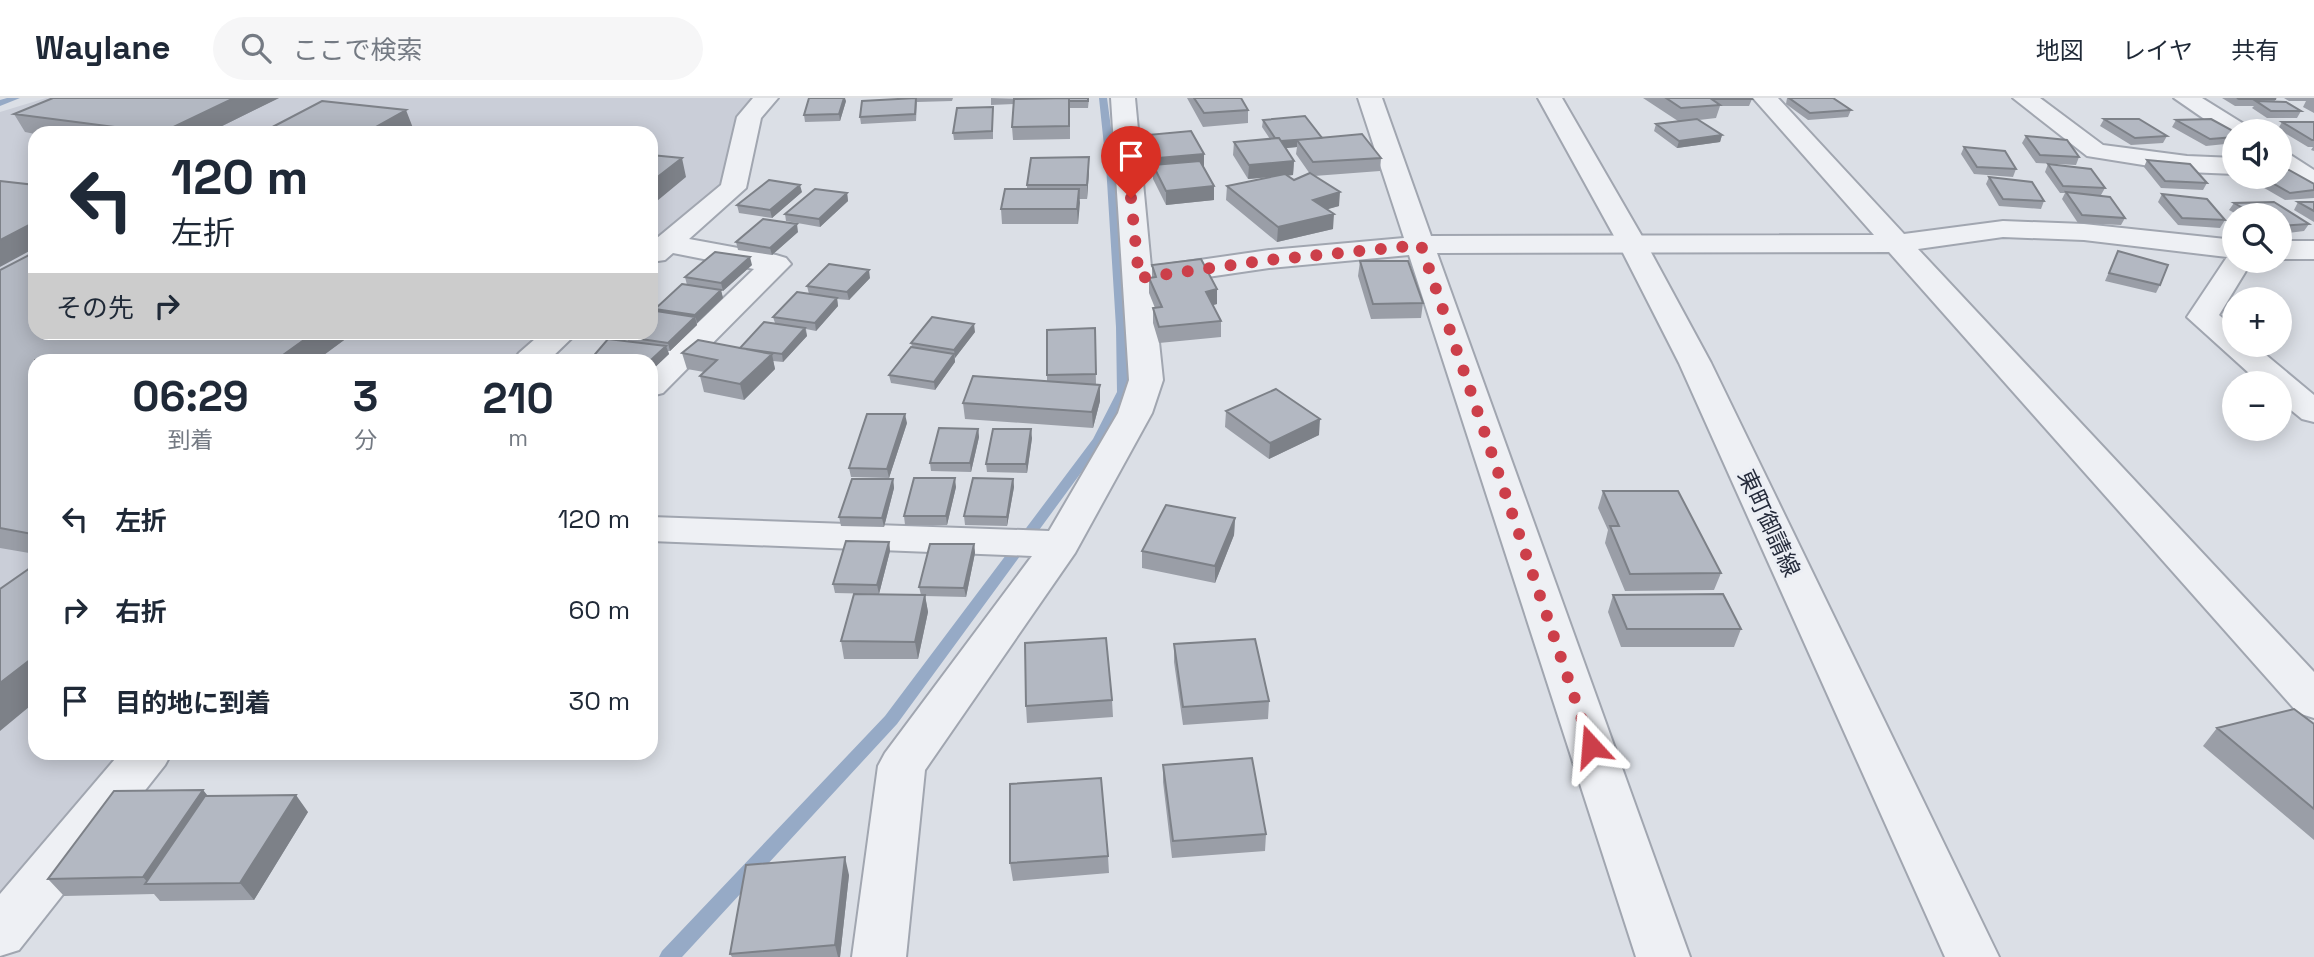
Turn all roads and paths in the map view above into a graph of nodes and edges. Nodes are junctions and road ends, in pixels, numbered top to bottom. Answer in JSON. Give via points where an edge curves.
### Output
{"nodes":[{"id":1,"x":766,"y":98,"type":"edge"},
{"id":2,"x":1123,"y":98,"type":"edge"},
{"id":3,"x":1370,"y":98,"type":"edge"},
{"id":4,"x":1550,"y":98,"type":"edge"},
{"id":5,"x":1765,"y":98,"type":"edge"},
{"id":6,"x":2025,"y":98,"type":"edge"},
{"id":7,"x":2186,"y":98,"type":"edge"},
{"id":8,"x":2222,"y":121,"type":"edge"},
{"id":9,"x":2222,"y":165,"type":"edge"},
{"id":10,"x":1897,"y":243,"type":"junction"},
{"id":11,"x":1421,"y":245,"type":"junction"},
{"id":12,"x":1633,"y":245,"type":"junction"},
{"id":13,"x":2222,"y":248,"type":"edge"},
{"id":14,"x":2292,"y":250,"type":"edge"},
{"id":15,"x":2314,"y":250,"type":"edge"},
{"id":16,"x":659,"y":251,"type":"edge"},
{"id":17,"x":2230,"y":273,"type":"edge"},
{"id":18,"x":1139,"y":278,"type":"junction"},
{"id":19,"x":2222,"y":334,"type":"edge"},
{"id":20,"x":554,"y":340,"type":"edge"},
{"id":21,"x":537,"y":354,"type":"edge"},
{"id":22,"x":2249,"y":357,"type":"edge"},
{"id":23,"x":658,"y":379,"type":"edge"},
{"id":24,"x":2314,"y":412,"type":"edge"},
{"id":25,"x":658,"y":529,"type":"edge"},
{"id":26,"x":1061,"y":544,"type":"junction"},
{"id":27,"x":2314,"y":701,"type":"edge"},
{"id":28,"x":142,"y":760,"type":"edge"},
{"id":29,"x":0,"y":933,"type":"edge"},
{"id":30,"x":879,"y":957,"type":"edge"},
{"id":31,"x":1662,"y":957,"type":"edge"},
{"id":32,"x":1972,"y":957,"type":"edge"}],
"edges":[{"from":1,"to":16,"type":"street","via":[[749,117],[733,188]]},
{"from":2,"to":18,"type":"street"},
{"from":3,"to":11,"type":"street"},
{"from":4,"to":12,"type":"street","name":"東町御請線"},
{"from":5,"to":10,"type":"street"},
{"from":6,"to":9,"type":"street","via":[[2096,151]]},
{"from":7,"to":8,"type":"street"},
{"from":10,"to":12,"type":"street"},
{"from":10,"to":13,"type":"street","via":[[2003,229],[2084,232]]},
{"from":10,"to":27,"type":"street"},
{"from":11,"to":12,"type":"street"},
{"from":11,"to":18,"type":"street"},
{"from":11,"to":31,"type":"street"},
{"from":12,"to":32,"type":"street","name":"東町御請線","via":[[1695,363]]},
{"from":14,"to":15,"type":"street"},
{"from":16,"to":23,"type":"street","via":[[776,264]]},
{"from":17,"to":19,"type":"street","via":[[2202,317]]},
{"from":18,"to":26,"type":"street","via":[[1146,380],[1135,413]]},
{"from":20,"to":21,"type":"street"},
{"from":22,"to":24,"type":"street"},
{"from":25,"to":26,"type":"street"},
{"from":26,"to":30,"type":"street","via":[[902,766]]},
{"from":28,"to":29,"type":"street"}]}
